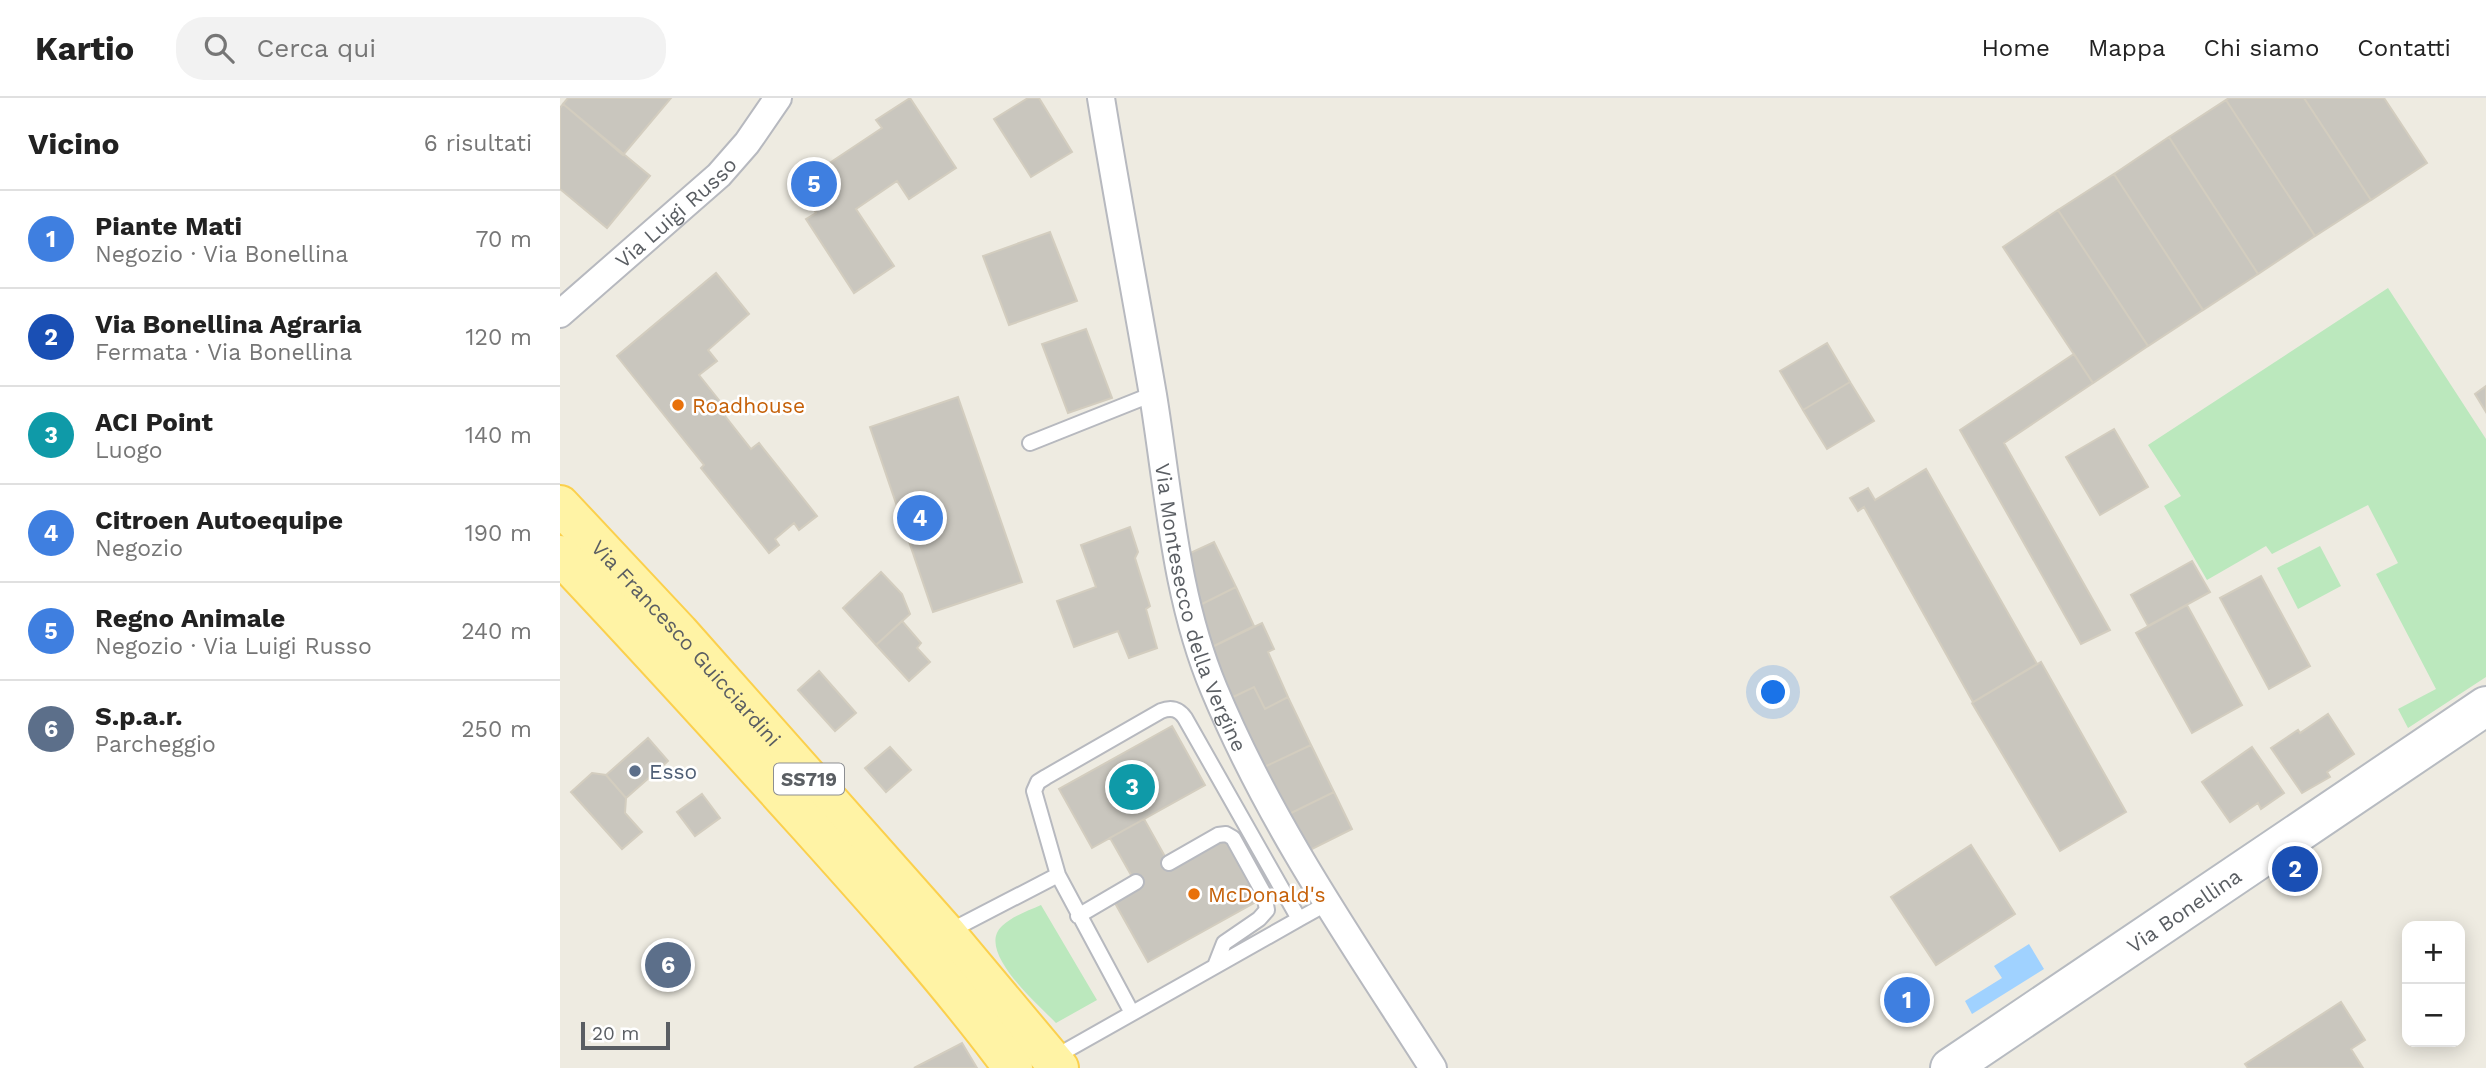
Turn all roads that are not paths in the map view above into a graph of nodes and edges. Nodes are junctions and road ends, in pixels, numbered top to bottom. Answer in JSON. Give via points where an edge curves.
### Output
{"nodes":[{"id":1,"x":778,"y":98,"type":"edge"},
{"id":2,"x":1101,"y":98,"type":"edge"},
{"id":3,"x":560,"y":314,"type":"edge"},
{"id":4,"x":1153,"y":394,"type":"junction"},
{"id":5,"x":1030,"y":443,"type":"dead end"},
{"id":6,"x":560,"y":505,"type":"edge"},
{"id":7,"x":560,"y":555,"type":"edge"},
{"id":8,"x":2486,"y":706,"type":"edge"},
{"id":9,"x":1169,"y":863,"type":"dead end"},
{"id":10,"x":1058,"y":875,"type":"junction"},
{"id":11,"x":1136,"y":882,"type":"dead end"},
{"id":12,"x":1326,"y":904,"type":"junction"},
{"id":13,"x":1078,"y":916,"type":"junction"},
{"id":14,"x":1299,"y":919,"type":"junction"},
{"id":15,"x":946,"y":933,"type":"junction"},
{"id":16,"x":1215,"y":966,"type":"junction"},
{"id":17,"x":1132,"y":1013,"type":"junction"},
{"id":18,"x":1055,"y":1063,"type":"edge"},
{"id":19,"x":1013,"y":1068,"type":"edge"},
{"id":20,"x":1433,"y":1068,"type":"edge"},
{"id":21,"x":1950,"y":1068,"type":"edge"}],
"edges":[{"from":1,"to":3,"type":"street","name":"Via Luigi Russo","via":[[719,175]]},
{"from":2,"to":4,"type":"street","name":"Via Montesecco della Vergine"},
{"from":4,"to":5,"type":"lane"},
{"from":4,"to":12,"type":"street","name":"Via Montesecco della Vergine","via":[[1179,568],[1213,687],[1271,808]]},
{"from":6,"to":15,"type":"main road","name":"Via Francesco Guicciardini","number":"SS719"},
{"from":7,"to":19,"type":"main road","name":"Via Francesco Guicciardini","number":"SS719","via":[[881,905]]},
{"from":8,"to":21,"type":"main road","name":"Via Bonellina"},
{"from":9,"to":16,"type":"lane","via":[[1226,834],[1233,838],[1264,894],[1264,915],[1224,943]]},
{"from":10,"to":13,"type":"lane"},
{"from":10,"to":14,"type":"lane","via":[[1035,798],[1036,785],[1172,708],[1185,718]]},
{"from":10,"to":15,"type":"lane"},
{"from":11,"to":13,"type":"lane"},
{"from":12,"to":14,"type":"lane"},
{"from":12,"to":20,"type":"street","name":"Via Montesecco della Vergine"},
{"from":13,"to":17,"type":"lane"},
{"from":14,"to":16,"type":"lane"},
{"from":15,"to":18,"type":"main road","name":"Via Francesco Guicciardini","number":"SS719"},
{"from":16,"to":17,"type":"lane"},
{"from":17,"to":18,"type":"lane"}]}
